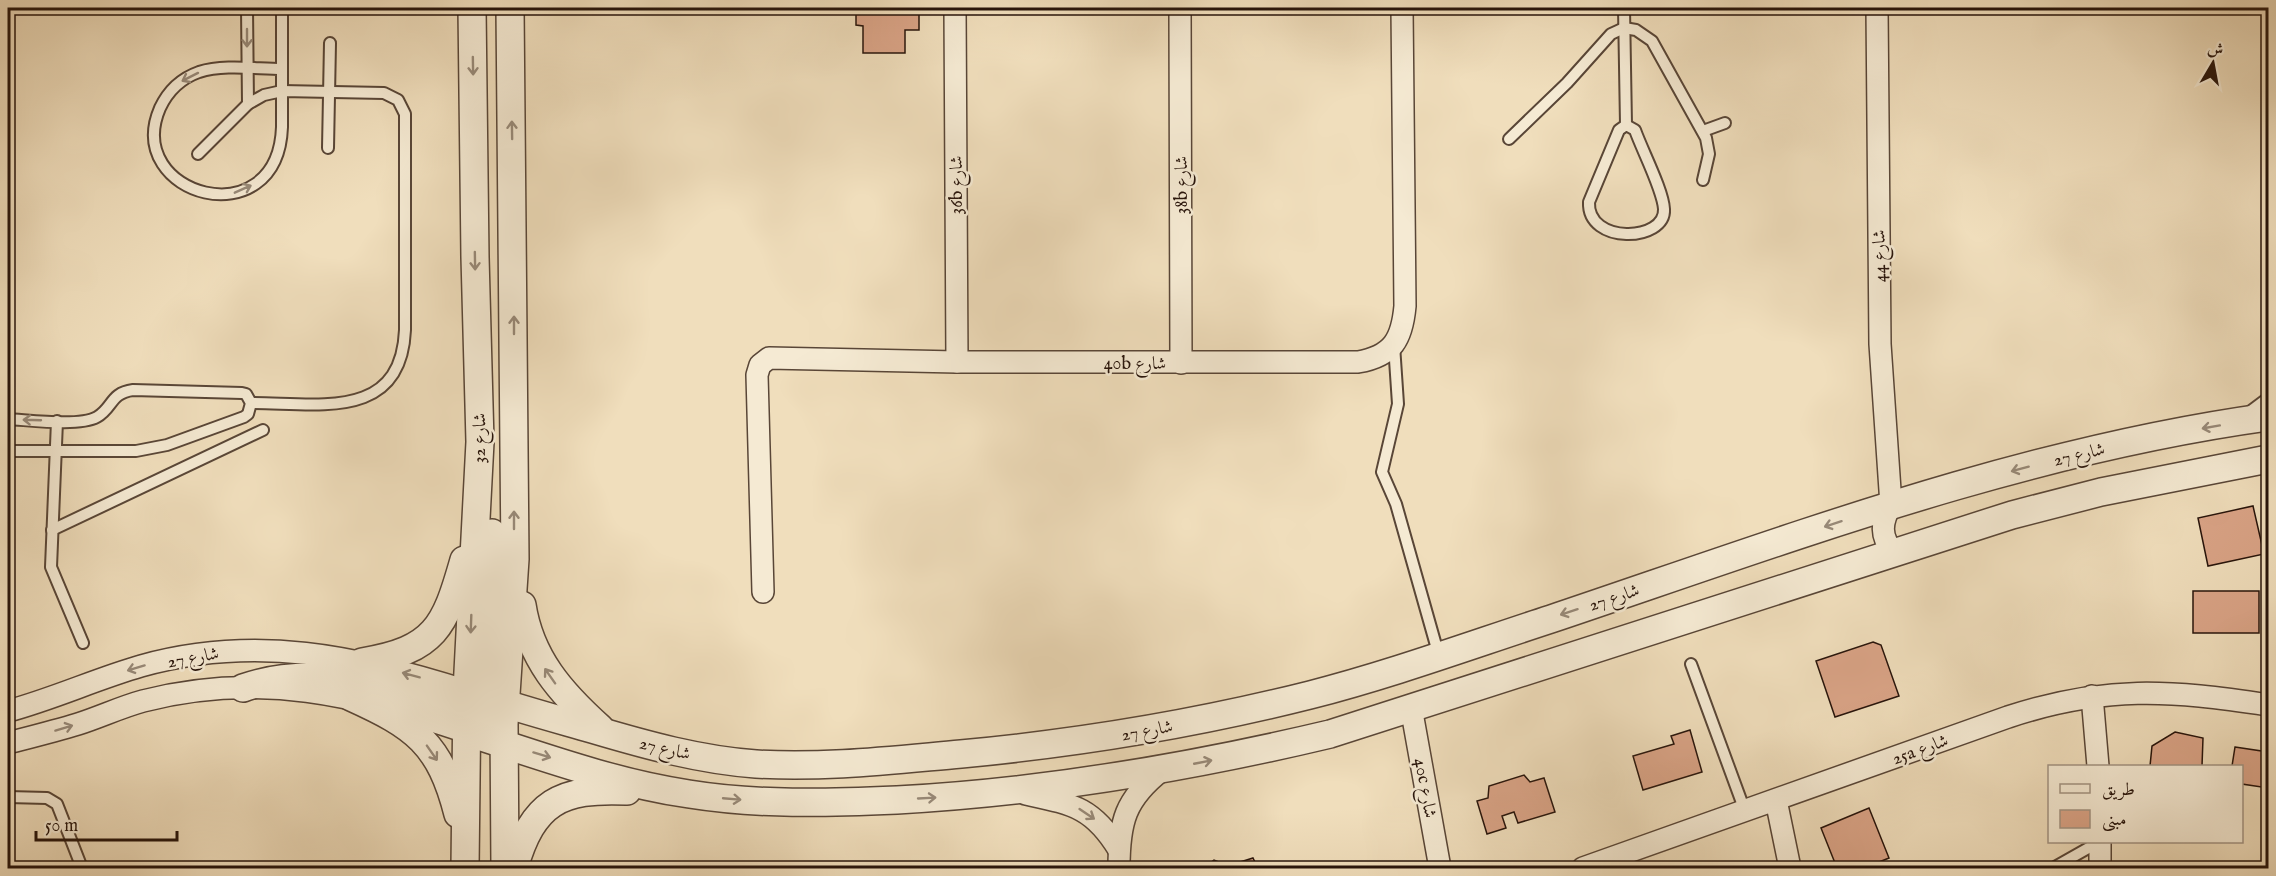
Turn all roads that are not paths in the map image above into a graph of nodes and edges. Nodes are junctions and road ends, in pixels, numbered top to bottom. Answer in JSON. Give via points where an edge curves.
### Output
{"nodes":[{"id":1,"x":248,"y":8,"type":"edge"},
{"id":2,"x":282,"y":8,"type":"edge"},
{"id":3,"x":472,"y":8,"type":"edge"},
{"id":4,"x":510,"y":8,"type":"edge"},
{"id":5,"x":955,"y":8,"type":"edge"},
{"id":6,"x":1180,"y":8,"type":"edge"},
{"id":7,"x":1402,"y":8,"type":"edge"},
{"id":8,"x":1624,"y":8,"type":"edge"},
{"id":9,"x":1877,"y":8,"type":"edge"},
{"id":10,"x":1624,"y":28,"type":"junction"},
{"id":11,"x":330,"y":44,"type":"dead end"},
{"id":12,"x":247,"y":69,"type":"junction"},
{"id":13,"x":282,"y":69,"type":"junction"},
{"id":14,"x":282,"y":92,"type":"junction"},
{"id":15,"x":329,"y":92,"type":"junction"},
{"id":16,"x":248,"y":104,"type":"junction"},
{"id":17,"x":1725,"y":123,"type":"dead end"},
{"id":18,"x":1626,"y":125,"type":"junction"},
{"id":19,"x":1702,"y":131,"type":"junction"},
{"id":20,"x":1509,"y":140,"type":"dead end"},
{"id":21,"x":328,"y":148,"type":"dead end"},
{"id":22,"x":198,"y":154,"type":"dead end"},
{"id":23,"x":1703,"y":180,"type":"dead end"},
{"id":24,"x":1394,"y":344,"type":"junction"},
{"id":25,"x":957,"y":362,"type":"junction"},
{"id":26,"x":1181,"y":363,"type":"junction"},
{"id":27,"x":2268,"y":398,"type":"edge"},
{"id":28,"x":251,"y":404,"type":"junction"},
{"id":29,"x":2268,"y":417,"type":"edge"},
{"id":30,"x":8,"y":419,"type":"edge"},
{"id":31,"x":57,"y":421,"type":"junction"},
{"id":32,"x":2239,"y":421,"type":"junction"},
{"id":33,"x":263,"y":430,"type":"dead end"},
{"id":34,"x":480,"y":442,"type":"junction"},
{"id":35,"x":8,"y":451,"type":"edge"},
{"id":36,"x":56,"y":451,"type":"junction"},
{"id":37,"x":2268,"y":459,"type":"edge"},
{"id":38,"x":1890,"y":505,"type":"junction"},
{"id":39,"x":475,"y":519,"type":"junction"},
{"id":40,"x":52,"y":530,"type":"junction"},
{"id":41,"x":1893,"y":552,"type":"junction"},
{"id":42,"x":515,"y":559,"type":"junction"},
{"id":43,"x":763,"y":592,"type":"dead end"},
{"id":44,"x":83,"y":643,"type":"dead end"},
{"id":45,"x":1439,"y":656,"type":"junction"},
{"id":46,"x":363,"y":662,"type":"junction"},
{"id":47,"x":1691,"y":664,"type":"dead end"},
{"id":48,"x":243,"y":688,"type":"junction"},
{"id":49,"x":2092,"y":696,"type":"junction"},
{"id":50,"x":351,"y":697,"type":"junction"},
{"id":51,"x":2268,"y":705,"type":"edge"},
{"id":52,"x":1411,"y":707,"type":"junction"},
{"id":53,"x":8,"y":711,"type":"edge"},
{"id":54,"x":486,"y":717,"type":"junction"},
{"id":55,"x":606,"y":733,"type":"junction"},
{"id":56,"x":8,"y":743,"type":"edge"},
{"id":57,"x":752,"y":763,"type":"junction"},
{"id":58,"x":2098,"y":765,"type":"edge"},
{"id":59,"x":1162,"y":770,"type":"junction"},
{"id":60,"x":1011,"y":791,"type":"junction"},
{"id":61,"x":687,"y":794,"type":"junction"},
{"id":62,"x":8,"y":797,"type":"edge"},
{"id":63,"x":1776,"y":800,"type":"junction"},
{"id":64,"x":1745,"y":811,"type":"junction"},
{"id":65,"x":2098,"y":843,"type":"edge"},
{"id":66,"x":2100,"y":843,"type":"edge"},
{"id":67,"x":465,"y":855,"type":"edge"},
{"id":68,"x":1119,"y":859,"type":"edge"},
{"id":69,"x":82,"y":868,"type":"edge"},
{"id":70,"x":490,"y":868,"type":"edge"},
{"id":71,"x":505,"y":868,"type":"edge"},
{"id":72,"x":514,"y":868,"type":"edge"},
{"id":73,"x":1440,"y":868,"type":"edge"},
{"id":74,"x":1583,"y":868,"type":"edge"},
{"id":75,"x":1790,"y":868,"type":"edge"},
{"id":76,"x":2053,"y":868,"type":"edge"},
{"id":77,"x":2100,"y":868,"type":"edge"}],
"edges":[{"from":1,"to":12,"type":"lane","one_way":true},
{"from":2,"to":13,"type":"lane"},
{"from":3,"to":34,"type":"street","name":"شارع 32","one_way":true},
{"from":42,"to":4,"type":"street","name":"شارع 32","one_way":true},
{"from":5,"to":25,"type":"street","name":"36b شارع"},
{"from":6,"to":26,"type":"street","name":"38b شارع"},
{"from":7,"to":24,"type":"street","via":[[1406,306],[1401,333]]},
{"from":8,"to":10,"type":"lane"},
{"from":9,"to":38,"type":"street","name":"شارع 44","via":[[1880,344]]},
{"from":10,"to":18,"type":"lane"},
{"from":10,"to":19,"type":"lane","via":[[1636,30],[1652,41]]},
{"from":10,"to":20,"type":"lane","via":[[1611,34]]},
{"from":11,"to":15,"type":"lane"},
{"from":12,"to":13,"type":"lane"},
{"from":12,"to":14,"type":"lane","one_way":true,"via":[[201,72],[173,88],[164,100],[155,130],[156,146],[162,161],[183,185],[197,192],[220,195],[243,190],[268,172],[281,142]]},
{"from":12,"to":16,"type":"lane"},
{"from":13,"to":14,"type":"lane"},
{"from":14,"to":15,"type":"lane"},
{"from":14,"to":16,"type":"lane","via":[[264,95]]},
{"from":15,"to":21,"type":"lane"},
{"from":15,"to":28,"type":"lane","via":[[384,93],[398,100],[405,114],[404,348],[387,381],[368,398],[342,404]]},
{"from":16,"to":22,"type":"lane"},
{"from":17,"to":19,"type":"lane"},
{"from":18,"to":18,"type":"lane","via":[[1618,130],[1589,202],[1590,217],[1606,231],[1649,232],[1661,222],[1664,208],[1635,130]]},
{"from":19,"to":23,"type":"lane","via":[[1708,154]]},
{"from":24,"to":26,"type":"street","name":"40b شارع","via":[[1371,360],[1358,362]]},
{"from":24,"to":45,"type":"lane","via":[[1398,404],[1382,472],[1396,504]]},
{"from":25,"to":26,"type":"street","name":"40b شارع"},
{"from":25,"to":43,"type":"street","name":"40b شارع","via":[[770,358],[760,365],[757,375]]},
{"from":27,"to":32,"type":"lane"},
{"from":28,"to":31,"type":"lane","via":[[242,393],[133,390],[118,394],[97,417]]},
{"from":28,"to":36,"type":"lane","via":[[244,417],[152,449]]},
{"from":29,"to":32,"type":"street","name":"شارع 27"},
{"from":31,"to":30,"type":"lane","one_way":true},
{"from":31,"to":36,"type":"lane"},
{"from":32,"to":38,"type":"street","name":"شارع 27","one_way":true,"via":[[2073,455]]},
{"from":33,"to":40,"type":"lane"},
{"from":34,"to":39,"type":"street","name":"شارع 32"},
{"from":34,"to":54,"type":"street","via":[[490,498],[493,554]]},
{"from":35,"to":36,"type":"lane"},
{"from":36,"to":40,"type":"lane"},
{"from":37,"to":41,"type":"street","name":"شارع 27","via":[[2101,492]]},
{"from":38,"to":41,"type":"street","name":"شارع 44","via":[[1883,534]]},
{"from":38,"to":45,"type":"street","name":"شارع 27","one_way":true},
{"from":39,"to":46,"type":"street","via":[[452,601],[438,626],[410,650]]},
{"from":39,"to":54,"type":"street","name":"شارع 32","one_way":true},
{"from":40,"to":44,"type":"lane","via":[[53,578]]},
{"from":41,"to":52,"type":"street","name":"شارع 27"},
{"from":42,"to":54,"type":"street","name":"شارع 32"},
{"from":55,"to":42,"type":"street","one_way":true,"via":[[560,689],[531,645]]},
{"from":45,"to":57,"type":"street","name":"شارع 27","via":[[1314,694],[1128,734],[878,763]]},
{"from":46,"to":53,"type":"street","name":"شارع 27","one_way":true,"via":[[319,653],[274,650],[185,656],[141,666]]},
{"from":54,"to":46,"type":"street","name":"شارع 27","one_way":true},
{"from":47,"to":64,"type":"lane"},
{"from":48,"to":50,"type":"street","name":"شارع 27"},
{"from":48,"to":54,"type":"street","via":[[289,677],[335,678],[395,689]]},
{"from":56,"to":48,"type":"street","name":"شارع 27","one_way":true,"via":[[79,724],[142,701]]},
{"from":49,"to":51,"type":"street","name":"25a شارع","via":[[2162,692]]},
{"from":49,"to":58,"type":"street"},
{"from":49,"to":63,"type":"street","name":"25a شارع","via":[[2008,717]]},
{"from":50,"to":54,"type":"street","name":"شارع 27","via":[[409,712]]},
{"from":50,"to":67,"type":"street","one_way":true,"via":[[409,726],[433,752],[451,788]]},
{"from":59,"to":52,"type":"street","name":"شارع 27","one_way":true,"via":[[1330,734]]},
{"from":52,"to":73,"type":"street","name":"40c شارع"},
{"from":54,"to":55,"type":"street","name":"شارع 27"},
{"from":54,"to":57,"type":"street","via":[[668,768],[710,771]]},
{"from":54,"to":61,"type":"street","name":"شارع 27","one_way":true,"via":[[609,775]]},
{"from":54,"to":67,"type":"street","name":"شارع 32"},
{"from":54,"to":70,"type":"street"},
{"from":54,"to":71,"type":"street","name":"شارع 32"},
{"from":55,"to":57,"type":"street","name":"شارع 27","via":[[690,755]]},
{"from":59,"to":60,"type":"street","name":"شارع 27"},
{"from":59,"to":68,"type":"street","via":[[1132,799],[1123,821]]},
{"from":61,"to":60,"type":"street","name":"شارع 27","one_way":true,"via":[[803,803]]},
{"from":60,"to":68,"type":"street","one_way":true,"via":[[1048,797],[1082,810],[1109,834]]},
{"from":61,"to":72,"type":"street","via":[[577,792],[539,814],[521,843]]},
{"from":62,"to":69,"type":"lane","via":[[46,798],[57,804]]},
{"from":63,"to":64,"type":"street","name":"25a شارع"},
{"from":63,"to":75,"type":"street"},
{"from":64,"to":74,"type":"street","name":"25a شارع"},
{"from":65,"to":76,"type":"lane"},
{"from":66,"to":77,"type":"street"}]}
